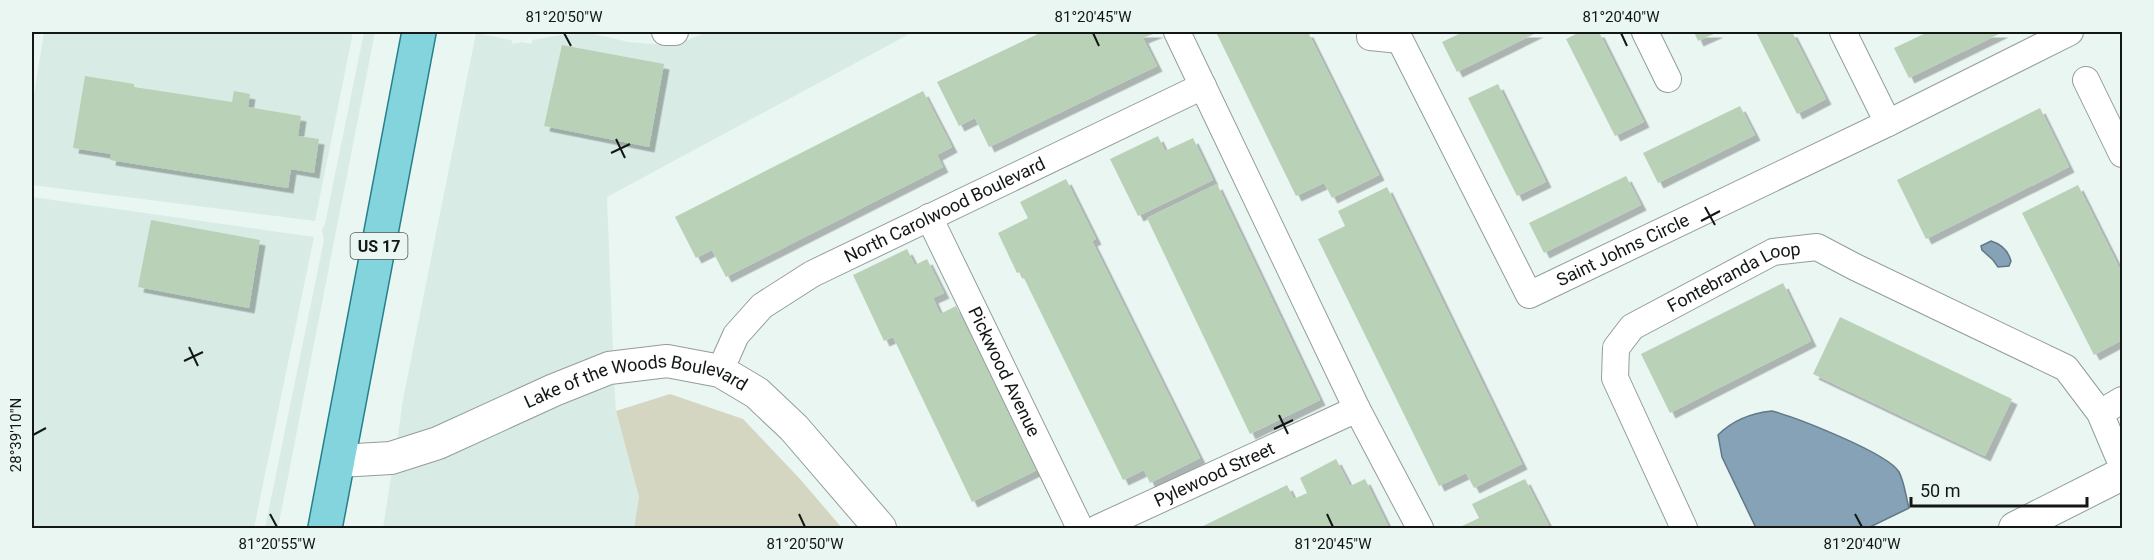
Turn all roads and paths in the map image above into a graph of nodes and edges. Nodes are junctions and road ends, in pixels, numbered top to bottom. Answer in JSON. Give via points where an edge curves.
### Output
{"nodes":[{"id":1,"x":419,"y":32,"type":"edge"},
{"id":2,"x":665,"y":32,"type":"edge"},
{"id":3,"x":675,"y":32,"type":"edge"},
{"id":4,"x":1178,"y":32,"type":"edge"},
{"id":5,"x":1645,"y":32,"type":"edge"},
{"id":6,"x":1843,"y":32,"type":"edge"},
{"id":7,"x":2070,"y":32,"type":"edge"},
{"id":8,"x":1373,"y":33,"type":"edge"},
{"id":9,"x":1668,"y":79,"type":"dead end"},
{"id":10,"x":2086,"y":80,"type":"dead end"},
{"id":11,"x":1203,"y":87,"type":"junction"},
{"id":12,"x":1888,"y":123,"type":"junction"},
{"id":13,"x":2122,"y":154,"type":"edge"},
{"id":14,"x":929,"y":217,"type":"junction"},
{"id":15,"x":720,"y":371,"type":"junction"},
{"id":16,"x":2122,"y":400,"type":"edge"},
{"id":17,"x":1357,"y":409,"type":"junction"},
{"id":18,"x":2100,"y":413,"type":"junction"},
{"id":19,"x":339,"y":461,"type":"junction"},
{"id":20,"x":2122,"y":465,"type":"edge"},
{"id":21,"x":2122,"y":474,"type":"edge"},
{"id":22,"x":326,"y":528,"type":"edge"},
{"id":23,"x":880,"y":528,"type":"edge"},
{"id":24,"x":1080,"y":528,"type":"edge"},
{"id":25,"x":1098,"y":528,"type":"edge"},
{"id":26,"x":1420,"y":528,"type":"edge"},
{"id":27,"x":1684,"y":528,"type":"edge"},
{"id":28,"x":2014,"y":528,"type":"edge"}],
"edges":[{"from":1,"to":19,"type":"main road","number":"US 17"},
{"from":2,"to":3,"type":"street"},
{"from":4,"to":11,"type":"street"},
{"from":5,"to":9,"type":"street"},
{"from":6,"to":12,"type":"street"},
{"from":7,"to":12,"type":"street","name":"Saint Johns Circle"},
{"from":8,"to":12,"type":"street","name":"Saint Johns Circle","via":[[1400,40],[1529,295]]},
{"from":10,"to":13,"type":"street"},
{"from":11,"to":14,"type":"street","name":"North Carolwood Boulevard"},
{"from":11,"to":17,"type":"street"},
{"from":14,"to":15,"type":"street","name":"North Carolwood Boulevard","via":[[812,274],[762,306],[736,335]]},
{"from":14,"to":24,"type":"street","name":"Pickwood Avenue"},
{"from":15,"to":19,"type":"street","name":"Lake of the Woods Boulevard","via":[[667,361],[609,368],[438,443],[392,458]]},
{"from":15,"to":23,"type":"street","name":"Lake of the Woods Boulevard","via":[[757,393],[794,428]]},
{"from":16,"to":18,"type":"street"},
{"from":17,"to":25,"type":"street","name":"Pylewood Street"},
{"from":17,"to":26,"type":"street"},
{"from":18,"to":20,"type":"street","name":"Fontebranda Loop"},
{"from":18,"to":27,"type":"street","name":"Fontebranda Loop","via":[[2066,368],[1817,247],[1773,252],[1632,327],[1616,348],[1615,378]]},
{"from":19,"to":22,"type":"main road","number":"US 17"},
{"from":21,"to":28,"type":"street"}]}
